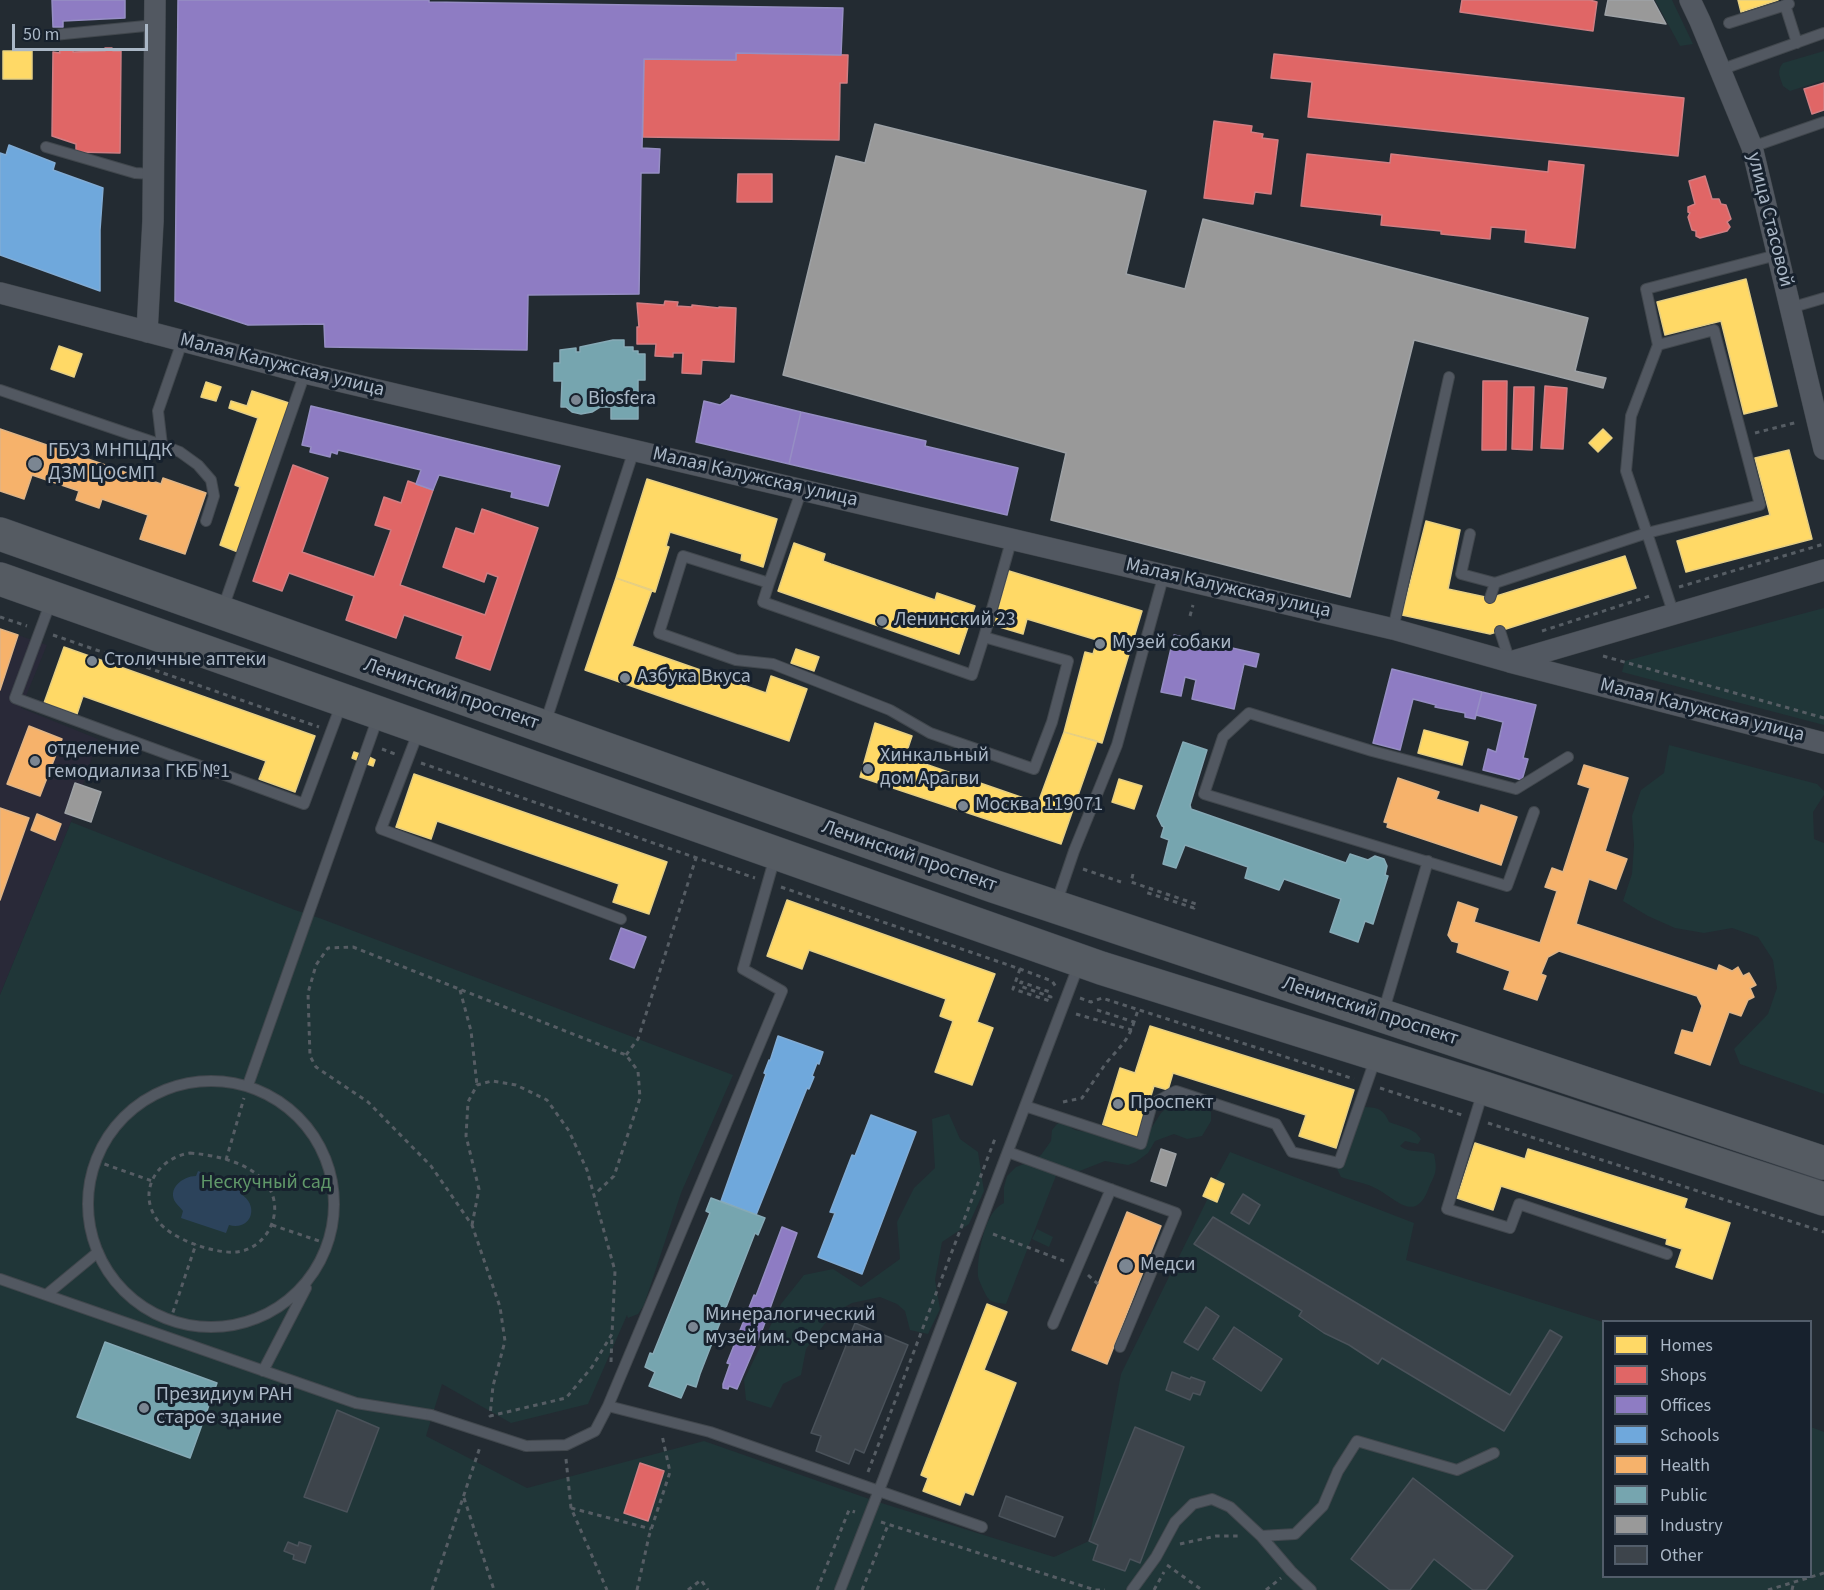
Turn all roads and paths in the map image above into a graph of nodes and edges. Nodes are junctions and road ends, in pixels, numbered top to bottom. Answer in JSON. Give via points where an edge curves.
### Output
{"nodes":[{"id":1,"x":155,"y":0,"type":"edge"},
{"id":2,"x":1690,"y":0,"type":"edge"},
{"id":3,"x":1729,"y":23,"type":"dead end"},
{"id":4,"x":155,"y":25,"type":"junction"},
{"id":5,"x":1824,"y":33,"type":"edge"},
{"id":6,"x":54,"y":35,"type":"dead end"},
{"id":7,"x":1797,"y":43,"type":"junction"},
{"id":8,"x":1720,"y":70,"type":"junction"},
{"id":9,"x":1824,"y":122,"type":"edge"},
{"id":10,"x":46,"y":147,"type":"dead end"},
{"id":11,"x":1752,"y":147,"type":"junction"},
{"id":12,"x":153,"y":174,"type":"junction"},
{"id":13,"x":1776,"y":250,"type":"junction"},
{"id":14,"x":0,"y":293,"type":"edge"},
{"id":15,"x":1824,"y":298,"type":"edge"},
{"id":16,"x":1790,"y":308,"type":"junction"},
{"id":17,"x":147,"y":332,"type":"junction"},
{"id":18,"x":182,"y":342,"type":"junction"},
{"id":19,"x":1658,"y":345,"type":"junction"},
{"id":20,"x":305,"y":373,"type":"junction"},
{"id":21,"x":1449,"y":377,"type":"dead end"},
{"id":22,"x":0,"y":390,"type":"edge"},
{"id":23,"x":1800,"y":422,"type":"dead end"},
{"id":24,"x":1743,"y":436,"type":"junction"},
{"id":25,"x":162,"y":445,"type":"junction"},
{"id":26,"x":1824,"y":449,"type":"edge"},
{"id":27,"x":634,"y":450,"type":"junction"},
{"id":28,"x":802,"y":489,"type":"junction"},
{"id":29,"x":206,"y":521,"type":"dead end"},
{"id":30,"x":1647,"y":533,"type":"junction"},
{"id":31,"x":0,"y":534,"type":"edge"},
{"id":32,"x":1470,"y":534,"type":"dead end"},
{"id":33,"x":1012,"y":538,"type":"junction"},
{"id":34,"x":1824,"y":570,"type":"edge"},
{"id":35,"x":1164,"y":574,"type":"junction"},
{"id":36,"x":0,"y":579,"type":"edge"},
{"id":37,"x":769,"y":583,"type":"junction"},
{"id":38,"x":1495,"y":583,"type":"junction"},
{"id":39,"x":1490,"y":598,"type":"dead end"},
{"id":40,"x":1193,"y":604,"type":"dead end"},
{"id":41,"x":48,"y":609,"type":"junction"},
{"id":42,"x":221,"y":614,"type":"junction"},
{"id":43,"x":1674,"y":615,"type":"junction"},
{"id":44,"x":1190,"y":616,"type":"dead end"},
{"id":45,"x":0,"y":617,"type":"edge"},
{"id":46,"x":1393,"y":629,"type":"junction"},
{"id":47,"x":40,"y":631,"type":"junction"},
{"id":48,"x":1500,"y":631,"type":"dead end"},
{"id":49,"x":984,"y":637,"type":"junction"},
{"id":50,"x":1608,"y":650,"type":"dead end"},
{"id":51,"x":1510,"y":662,"type":"junction"},
{"id":52,"x":343,"y":700,"type":"junction"},
{"id":53,"x":380,"y":713,"type":"junction"},
{"id":54,"x":1824,"y":718,"type":"edge"},
{"id":55,"x":420,"y":727,"type":"junction"},
{"id":56,"x":544,"y":728,"type":"junction"},
{"id":57,"x":331,"y":732,"type":"junction"},
{"id":58,"x":1824,"y":743,"type":"edge"},
{"id":59,"x":369,"y":744,"type":"junction"},
{"id":60,"x":1568,"y":757,"type":"dead end"},
{"id":61,"x":408,"y":758,"type":"junction"},
{"id":62,"x":1534,"y":812,"type":"dead end"},
{"id":63,"x":696,"y":858,"type":"junction"},
{"id":64,"x":1428,"y":861,"type":"junction"},
{"id":65,"x":1075,"y":867,"type":"dead end"},
{"id":66,"x":772,"y":868,"type":"junction"},
{"id":67,"x":1133,"y":874,"type":"dead end"},
{"id":68,"x":1121,"y":882,"type":"dead end"},
{"id":69,"x":1145,"y":892,"type":"dead end"},
{"id":70,"x":1055,"y":907,"type":"junction"},
{"id":71,"x":621,"y":919,"type":"dead end"},
{"id":72,"x":1080,"y":960,"type":"junction"},
{"id":73,"x":1020,"y":969,"type":"junction"},
{"id":74,"x":460,"y":990,"type":"junction"},
{"id":75,"x":1050,"y":992,"type":"dead end"},
{"id":76,"x":1068,"y":994,"type":"junction"},
{"id":77,"x":1097,"y":1010,"type":"dead end"},
{"id":78,"x":1138,"y":1010,"type":"junction"},
{"id":79,"x":1073,"y":1013,"type":"dead end"},
{"id":80,"x":1382,"y":1016,"type":"junction"},
{"id":81,"x":1134,"y":1022,"type":"junction"},
{"id":82,"x":1132,"y":1030,"type":"junction"},
{"id":83,"x":626,"y":1055,"type":"junction"},
{"id":84,"x":1372,"y":1069,"type":"junction"},
{"id":85,"x":248,"y":1085,"type":"junction"},
{"id":86,"x":477,"y":1085,"type":"junction"},
{"id":87,"x":1484,"y":1088,"type":"junction"},
{"id":88,"x":1025,"y":1106,"type":"junction"},
{"id":89,"x":1044,"y":1112,"type":"junction"},
{"id":90,"x":1475,"y":1119,"type":"junction"},
{"id":91,"x":1008,"y":1152,"type":"junction"},
{"id":92,"x":226,"y":1160,"type":"junction"},
{"id":93,"x":96,"y":1161,"type":"junction"},
{"id":94,"x":1824,"y":1163,"type":"edge"},
{"id":95,"x":152,"y":1181,"type":"junction"},
{"id":96,"x":1111,"y":1190,"type":"junction"},
{"id":97,"x":595,"y":1194,"type":"junction"},
{"id":98,"x":1824,"y":1199,"type":"edge"},
{"id":99,"x":472,"y":1225,"type":"junction"},
{"id":100,"x":272,"y":1226,"type":"junction"},
{"id":101,"x":1824,"y":1232,"type":"edge"},
{"id":102,"x":993,"y":1234,"type":"dead end"},
{"id":103,"x":196,"y":1244,"type":"junction"},
{"id":104,"x":328,"y":1244,"type":"junction"},
{"id":105,"x":98,"y":1252,"type":"junction"},
{"id":106,"x":1667,"y":1254,"type":"dead end"},
{"id":107,"x":1078,"y":1266,"type":"junction"},
{"id":108,"x":315,"y":1272,"type":"junction"},
{"id":109,"x":0,"y":1279,"type":"edge"},
{"id":110,"x":1098,"y":1284,"type":"dead end"},
{"id":111,"x":46,"y":1295,"type":"junction"},
{"id":112,"x":170,"y":1320,"type":"junction"},
{"id":113,"x":1053,"y":1324,"type":"dead end"},
{"id":114,"x":1120,"y":1347,"type":"dead end"},
{"id":115,"x":263,"y":1371,"type":"junction"},
{"id":116,"x":608,"y":1406,"type":"junction"},
{"id":117,"x":658,"y":1419,"type":"junction"},
{"id":118,"x":566,"y":1445,"type":"junction"},
{"id":119,"x":480,"y":1446,"type":"dead end"},
{"id":120,"x":1494,"y":1453,"type":"dead end"},
{"id":121,"x":879,"y":1492,"type":"junction"},
{"id":122,"x":463,"y":1496,"type":"junction"},
{"id":123,"x":571,"y":1508,"type":"junction"},
{"id":124,"x":849,"y":1510,"type":"dead end"},
{"id":125,"x":982,"y":1527,"type":"dead end"},
{"id":126,"x":651,"y":1530,"type":"junction"},
{"id":127,"x":1261,"y":1536,"type":"junction"},
{"id":128,"x":1156,"y":1557,"type":"junction"},
{"id":129,"x":1168,"y":1566,"type":"junction"},
{"id":130,"x":1805,"y":1578,"type":"edge"},
{"id":131,"x":1794,"y":1581,"type":"junction"},
{"id":132,"x":432,"y":1590,"type":"edge"},
{"id":133,"x":494,"y":1590,"type":"edge"},
{"id":134,"x":607,"y":1590,"type":"edge"},
{"id":135,"x":637,"y":1590,"type":"edge"},
{"id":136,"x":688,"y":1590,"type":"edge"},
{"id":137,"x":708,"y":1590,"type":"edge"},
{"id":138,"x":817,"y":1590,"type":"edge"},
{"id":139,"x":840,"y":1590,"type":"edge"},
{"id":140,"x":862,"y":1590,"type":"edge"},
{"id":141,"x":1106,"y":1590,"type":"edge"},
{"id":142,"x":1132,"y":1590,"type":"edge"},
{"id":143,"x":1155,"y":1590,"type":"edge"},
{"id":144,"x":1202,"y":1590,"type":"edge"},
{"id":145,"x":1311,"y":1590,"type":"edge"},
{"id":146,"x":1768,"y":1590,"type":"edge"},
{"id":147,"x":1792,"y":1590,"type":"edge"}],
"edges":[{"from":1,"to":4,"type":"street"},
{"from":2,"to":8,"type":"street","name":"улица Стасовой"},
{"from":3,"to":7,"type":"lane","via":[[1787,4]]},
{"from":4,"to":6,"type":"lane"},
{"from":4,"to":12,"type":"street"},
{"from":5,"to":7,"type":"lane"},
{"from":7,"to":8,"type":"lane"},
{"from":8,"to":11,"type":"street","name":"улица Стасовой"},
{"from":9,"to":11,"type":"lane"},
{"from":10,"to":12,"type":"lane"},
{"from":11,"to":13,"type":"street","name":"улица Стасовой"},
{"from":12,"to":17,"type":"street"},
{"from":13,"to":16,"type":"street","name":"улица Стасовой"},
{"from":13,"to":19,"type":"lane","via":[[1769,257],[1646,289]]},
{"from":14,"to":17,"type":"street","name":"Малая Калужская улица"},
{"from":15,"to":16,"type":"lane"},
{"from":16,"to":26,"type":"street","name":"улица Стасовой"},
{"from":17,"to":18,"type":"street","name":"Малая Калужская улица"},
{"from":18,"to":20,"type":"street","name":"Малая Калужская улица"},
{"from":18,"to":25,"type":"lane","via":[[158,411]]},
{"from":19,"to":24,"type":"lane","via":[[1714,330]]},
{"from":19,"to":30,"type":"lane","via":[[1631,416],[1626,471]]},
{"from":20,"to":27,"type":"street","name":"Малая Калужская улица"},
{"from":20,"to":42,"type":"lane"},
{"from":21,"to":46,"type":"lane"},
{"from":22,"to":25,"type":"lane"},
{"from":23,"to":24,"type":"path"},
{"from":24,"to":30,"type":"lane","via":[[1760,505]]},
{"from":25,"to":29,"type":"lane","via":[[180,452],[211,480],[214,496]]},
{"from":27,"to":28,"type":"street","name":"Малая Калужская улица"},
{"from":27,"to":56,"type":"lane"},
{"from":28,"to":33,"type":"street","name":"Малая Калужская улица"},
{"from":28,"to":37,"type":"lane"},
{"from":30,"to":38,"type":"lane"},
{"from":30,"to":43,"type":"lane"},
{"from":31,"to":42,"type":"main road","name":"Ленинский проспект"},
{"from":32,"to":38,"type":"lane","via":[[1461,574]]},
{"from":33,"to":35,"type":"street","name":"Малая Калужская улица"},
{"from":33,"to":49,"type":"lane"},
{"from":34,"to":43,"type":"street"},
{"from":35,"to":46,"type":"street","name":"Малая Калужская улица"},
{"from":35,"to":70,"type":"lane","via":[[1117,745]]},
{"from":36,"to":41,"type":"main road","name":"Ленинский проспект"},
{"from":37,"to":49,"type":"lane","via":[[763,602],[972,675]]},
{"from":37,"to":49,"type":"lane","via":[[683,556],[659,633],[736,660],[773,664],[890,710],[930,733],[1034,769],[1052,722],[1068,661]]},
{"from":38,"to":39,"type":"lane"},
{"from":40,"to":44,"type":"path"},
{"from":41,"to":47,"type":"lane"},
{"from":41,"to":47,"type":"lane"},
{"from":41,"to":52,"type":"main road","name":"Ленинский проспект"},
{"from":42,"to":56,"type":"main road","name":"Ленинский проспект"},
{"from":43,"to":51,"type":"street"},
{"from":45,"to":47,"type":"path"},
{"from":46,"to":51,"type":"street","name":"Малая Калужская улица"},
{"from":47,"to":57,"type":"path"},
{"from":47,"to":57,"type":"lane","via":[[15,698],[304,804]]},
{"from":48,"to":51,"type":"lane"},
{"from":50,"to":54,"type":"path","via":[[1596,654]]},
{"from":51,"to":58,"type":"street","name":"Малая Калужская улица"},
{"from":52,"to":53,"type":"main road","name":"Ленинский проспект"},
{"from":52,"to":57,"type":"lane"},
{"from":53,"to":55,"type":"main road","name":"Ленинский проспект"},
{"from":53,"to":59,"type":"lane"},
{"from":55,"to":61,"type":"lane"},
{"from":55,"to":66,"type":"main road","name":"Ленинский проспект"},
{"from":56,"to":70,"type":"main road","name":"Ленинский проспект"},
{"from":59,"to":61,"type":"path"},
{"from":59,"to":85,"type":"lane"},
{"from":60,"to":64,"type":"lane","via":[[1516,789],[1249,713],[1223,737],[1204,794]]},
{"from":61,"to":63,"type":"path"},
{"from":61,"to":71,"type":"lane","via":[[381,830]]},
{"from":62,"to":64,"type":"lane","via":[[1508,886]]},
{"from":63,"to":66,"type":"path"},
{"from":63,"to":83,"type":"path","via":[[638,1039]]},
{"from":64,"to":80,"type":"lane"},
{"from":65,"to":68,"type":"path"},
{"from":66,"to":72,"type":"main road","name":"Ленинский проспект"},
{"from":66,"to":73,"type":"path"},
{"from":66,"to":116,"type":"lane","via":[[742,969],[782,991]]},
{"from":67,"to":69,"type":"path","via":[[1131,882],[1196,904],[1194,908]]},
{"from":70,"to":80,"type":"main road","name":"Ленинский проспект"},
{"from":72,"to":76,"type":"lane"},
{"from":72,"to":84,"type":"main road","name":"Ленинский проспект"},
{"from":73,"to":75,"type":"path","via":[[1013,989],[1050,1001],[1051,997],[1020,986],[1021,982]]},
{"from":73,"to":76,"type":"path","via":[[1052,981],[1060,992]]},
{"from":74,"to":83,"type":"path"},
{"from":74,"to":86,"type":"path","via":[[471,1031]]},
{"from":74,"to":99,"type":"path","via":[[353,947],[328,948],[316,965],[308,993],[308,1032],[310,1056],[316,1067],[368,1102],[431,1166]]},
{"from":76,"to":78,"type":"path","via":[[1091,1002],[1101,998]]},
{"from":76,"to":88,"type":"lane"},
{"from":77,"to":81,"type":"path"},
{"from":78,"to":81,"type":"path"},
{"from":78,"to":84,"type":"path"},
{"from":79,"to":82,"type":"path"},
{"from":80,"to":94,"type":"main road","name":"Ленинский проспект"},
{"from":81,"to":82,"type":"path"},
{"from":82,"to":89,"type":"path","via":[[1082,1098],[1049,1106]]},
{"from":83,"to":97,"type":"path","via":[[638,1071],[640,1098],[614,1176]]},
{"from":84,"to":87,"type":"main road","name":"Ленинский проспект"},
{"from":84,"to":89,"type":"lane","via":[[1339,1163],[1292,1152],[1276,1124],[1176,1091],[1152,1104],[1141,1144]]},
{"from":84,"to":90,"type":"path"},
{"from":85,"to":92,"type":"path"},
{"from":85,"to":93,"type":"lane","via":[[220,1081],[189,1083],[159,1092],[132,1109],[111,1133]]},
{"from":85,"to":104,"type":"lane","via":[[298,1116],[315,1138],[334,1189],[334,1217]]},
{"from":86,"to":97,"type":"path","via":[[492,1081],[516,1085],[548,1100],[569,1131]]},
{"from":86,"to":99,"type":"path","via":[[468,1102],[466,1136],[479,1189]]},
{"from":87,"to":90,"type":"lane"},
{"from":87,"to":98,"type":"main road","name":"Ленинский проспект"},
{"from":88,"to":89,"type":"lane"},
{"from":88,"to":91,"type":"lane"},
{"from":90,"to":101,"type":"path"},
{"from":90,"to":106,"type":"lane","via":[[1448,1209],[1510,1228],[1519,1204]]},
{"from":91,"to":96,"type":"lane"},
{"from":91,"to":121,"type":"lane"},
{"from":92,"to":95,"type":"path","via":[[197,1154],[176,1156],[159,1169]]},
{"from":92,"to":100,"type":"path","via":[[265,1181],[274,1203]]},
{"from":93,"to":95,"type":"path"},
{"from":93,"to":105,"type":"lane","via":[[88,1202],[90,1228]]},
{"from":95,"to":103,"type":"path","via":[[150,1201],[157,1220],[172,1234]]},
{"from":96,"to":107,"type":"lane"},
{"from":96,"to":114,"type":"lane","via":[[1176,1213]]},
{"from":97,"to":99,"type":"path","via":[[615,1271],[612,1334],[592,1367],[566,1398],[490,1416],[505,1341],[500,1307]]},
{"from":100,"to":103,"type":"path","via":[[258,1244],[243,1250],[228,1252]]},
{"from":100,"to":104,"type":"path"},
{"from":102,"to":107,"type":"path"},
{"from":103,"to":112,"type":"path"},
{"from":104,"to":108,"type":"lane"},
{"from":105,"to":111,"type":"lane"},
{"from":105,"to":112,"type":"lane","via":[[110,1275],[127,1294]]},
{"from":107,"to":110,"type":"path"},
{"from":107,"to":113,"type":"lane"},
{"from":108,"to":112,"type":"lane","via":[[300,1290],[262,1317],[216,1328]]},
{"from":108,"to":115,"type":"lane"},
{"from":109,"to":111,"type":"lane"},
{"from":111,"to":115,"type":"lane"},
{"from":115,"to":118,"type":"lane","bridge":true,"via":[[356,1403],[431,1415],[526,1446]]},
{"from":116,"to":117,"type":"lane"},
{"from":116,"to":118,"type":"lane","via":[[595,1431]]},
{"from":117,"to":121,"type":"lane","via":[[710,1432]]},
{"from":117,"to":126,"type":"path","via":[[670,1472]]},
{"from":118,"to":123,"type":"path"},
{"from":119,"to":122,"type":"path"},
{"from":120,"to":127,"type":"lane","via":[[1457,1470],[1357,1441],[1323,1506],[1295,1534]]},
{"from":121,"to":125,"type":"lane"},
{"from":121,"to":139,"type":"lane"},
{"from":122,"to":132,"type":"path"},
{"from":122,"to":133,"type":"path"},
{"from":123,"to":126,"type":"path"},
{"from":123,"to":134,"type":"path"},
{"from":124,"to":138,"type":"path"},
{"from":126,"to":135,"type":"path"},
{"from":127,"to":128,"type":"path","via":[[1216,1536],[1181,1544]]},
{"from":127,"to":128,"type":"lane","via":[[1230,1507],[1212,1499],[1193,1504],[1175,1522]]},
{"from":127,"to":145,"type":"lane"},
{"from":128,"to":129,"type":"path"},
{"from":128,"to":142,"type":"lane"},
{"from":129,"to":143,"type":"path"},
{"from":129,"to":144,"type":"path"},
{"from":130,"to":131,"type":"path"},
{"from":131,"to":146,"type":"path"},
{"from":131,"to":147,"type":"path"},
{"from":136,"to":137,"type":"path","via":[[701,1580]]},
{"from":140,"to":141,"type":"path","via":[[888,1526],[1095,1590]]}]}
